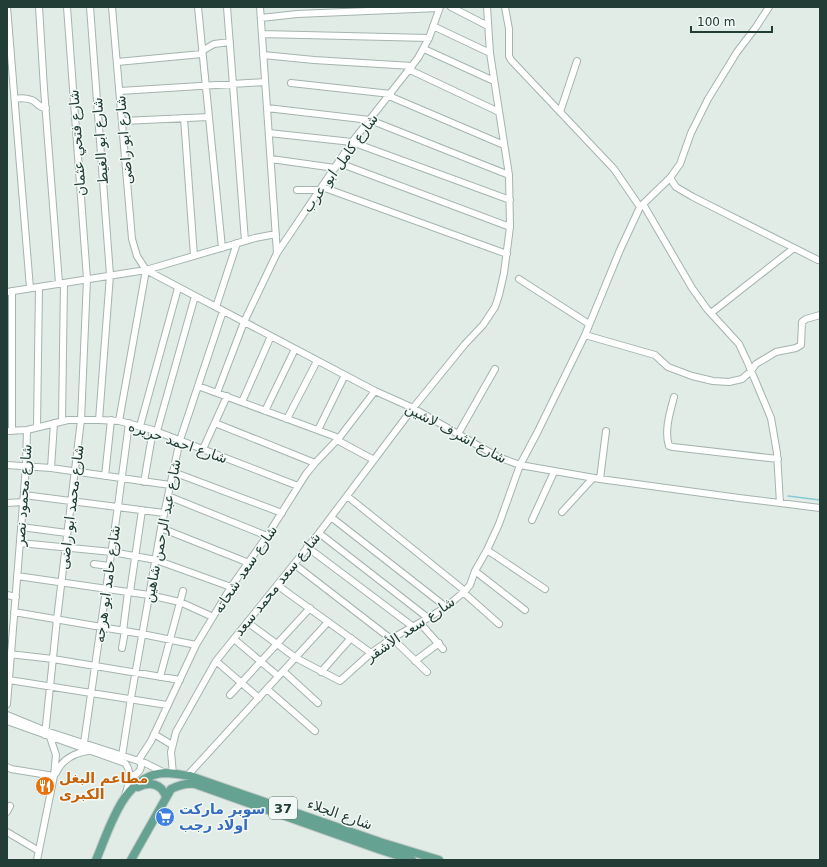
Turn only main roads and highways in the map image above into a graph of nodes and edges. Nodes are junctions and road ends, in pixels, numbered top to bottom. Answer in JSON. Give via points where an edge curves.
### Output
{"nodes":[{"id":1,"x":127,"y":794,"type":"junction"},
{"id":2,"x":166,"y":797,"type":"junction"},
{"id":3,"x":304,"y":819,"type":"junction"},
{"id":4,"x":96,"y":860,"type":"edge"},
{"id":5,"x":131,"y":860,"type":"edge"},
{"id":6,"x":412,"y":860,"type":"edge"},
{"id":7,"x":439,"y":860,"type":"edge"}],
"edges":[{"from":1,"to":2,"type":"main road","via":[[141,785],[150,783],[162,789]]},
{"from":1,"to":3,"type":"main road","name":"شارع الجلاء","number":"37","via":[[142,780],[152,776],[187,776]]},
{"from":1,"to":4,"type":"main road","number":"37"},
{"from":2,"to":3,"type":"main road","name":"شارع الجلاء","number":"37","via":[[178,786],[195,784]]},
{"from":2,"to":5,"type":"main road","number":"37"},
{"from":3,"to":6,"type":"main road","name":"شارع الجلاء","number":"37"},
{"from":3,"to":7,"type":"main road","name":"شارع الجلاء","number":"37"}]}
